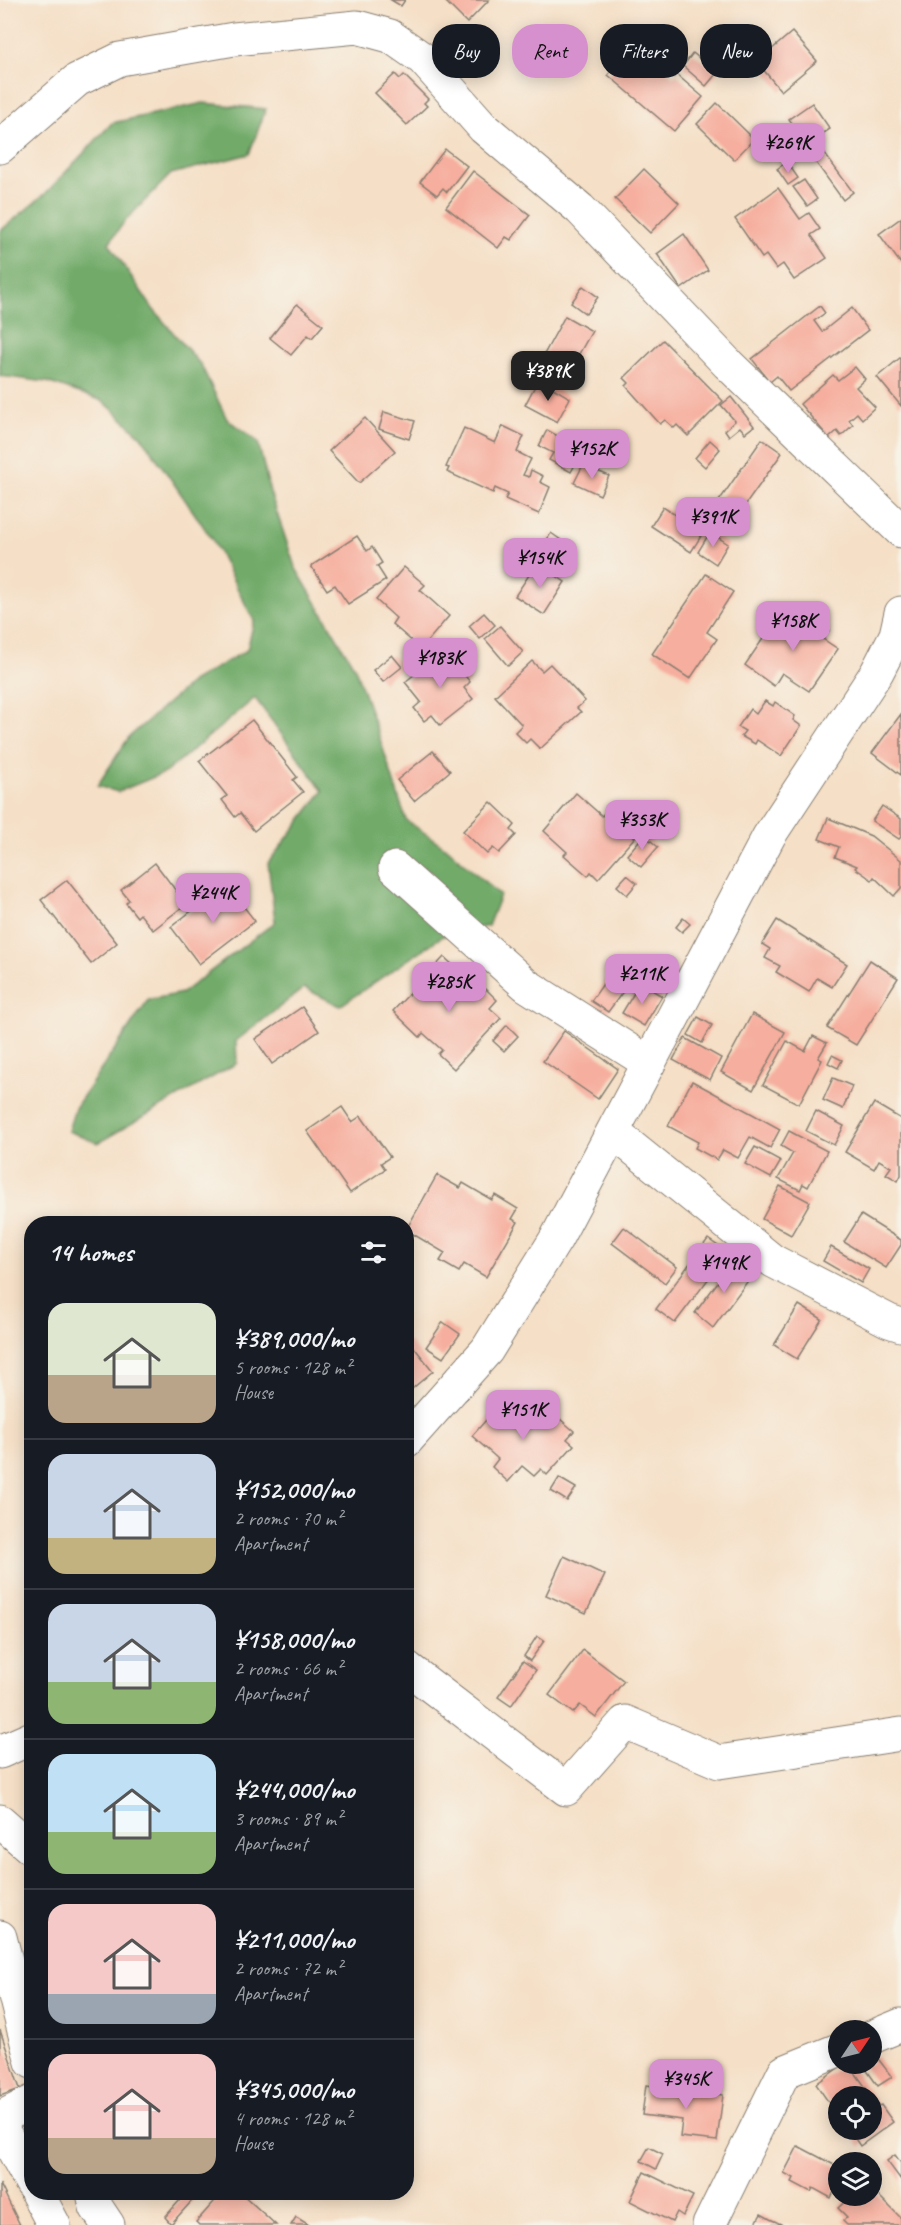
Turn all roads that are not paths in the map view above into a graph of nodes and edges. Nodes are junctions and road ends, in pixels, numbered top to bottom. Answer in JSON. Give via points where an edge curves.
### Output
{"nodes":[{"id":1,"x":0,"y":147,"type":"edge"},
{"id":2,"x":901,"y":531,"type":"edge"},
{"id":3,"x":901,"y":613,"type":"edge"},
{"id":4,"x":395,"y":868,"type":"dead end"},
{"id":5,"x":649,"y":1063,"type":"junction"},
{"id":6,"x":613,"y":1132,"type":"junction"},
{"id":7,"x":901,"y":1325,"type":"edge"},
{"id":8,"x":414,"y":1432,"type":"edge"},
{"id":9,"x":414,"y":1673,"type":"edge"},
{"id":10,"x":901,"y":1734,"type":"edge"},
{"id":11,"x":24,"y":1742,"type":"edge"},
{"id":12,"x":0,"y":1752,"type":"edge"},
{"id":13,"x":0,"y":1821,"type":"edge"},
{"id":14,"x":24,"y":1842,"type":"edge"},
{"id":15,"x":0,"y":1937,"type":"edge"},
{"id":16,"x":901,"y":2025,"type":"edge"},
{"id":17,"x":24,"y":2031,"type":"edge"},
{"id":18,"x":882,"y":2033,"type":"edge"},
{"id":19,"x":828,"y":2054,"type":"edge"},
{"id":20,"x":24,"y":2106,"type":"edge"},
{"id":21,"x":0,"y":2118,"type":"edge"},
{"id":22,"x":0,"y":2126,"type":"edge"},
{"id":23,"x":24,"y":2170,"type":"edge"},
{"id":24,"x":41,"y":2200,"type":"edge"},
{"id":25,"x":94,"y":2200,"type":"edge"},
{"id":26,"x":54,"y":2225,"type":"edge"},
{"id":27,"x":108,"y":2225,"type":"edge"},
{"id":28,"x":709,"y":2225,"type":"edge"}],
"edges":[{"from":1,"to":2,"type":"street","via":[[77,80],[120,59],[234,39],[357,27],[390,36],[423,59],[484,129],[580,209],[728,364]]},
{"from":3,"to":5,"type":"street","via":[[896,635],[877,672],[769,836]]},
{"from":4,"to":5,"type":"street","via":[[526,985]]},
{"from":5,"to":6,"type":"street"},
{"from":6,"to":7,"type":"street","via":[[772,1261]]},
{"from":6,"to":8,"type":"street","via":[[556,1239],[487,1350]]},
{"from":9,"to":10,"type":"street","via":[[566,1789],[625,1722],[719,1762]]},
{"from":11,"to":12,"type":"street"},
{"from":13,"to":14,"type":"street"},
{"from":15,"to":17,"type":"street"},
{"from":16,"to":18,"type":"street"},
{"from":19,"to":28,"type":"street","via":[[784,2072]]},
{"from":20,"to":21,"type":"street"},
{"from":22,"to":23,"type":"street"},
{"from":24,"to":26,"type":"street"},
{"from":25,"to":27,"type":"street"}]}
